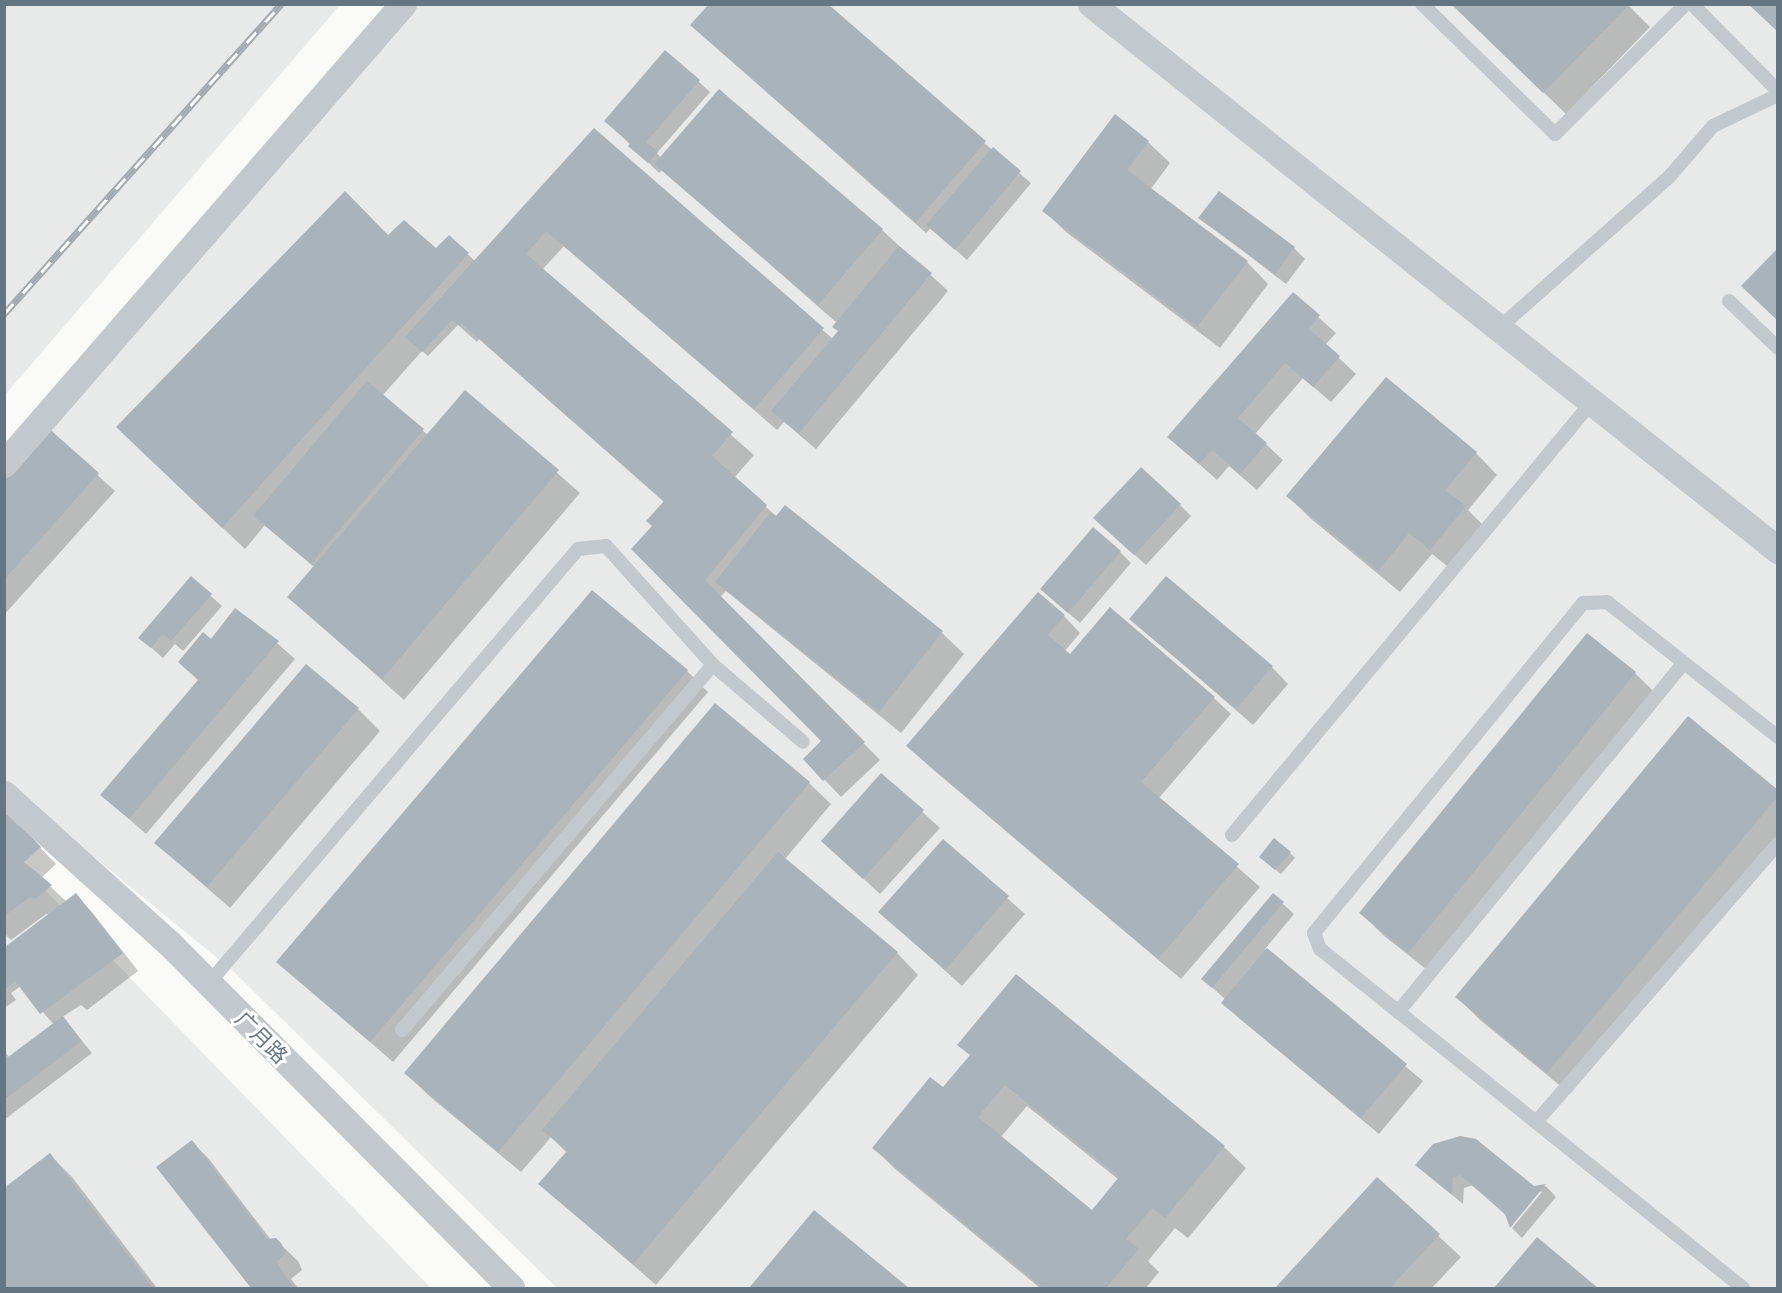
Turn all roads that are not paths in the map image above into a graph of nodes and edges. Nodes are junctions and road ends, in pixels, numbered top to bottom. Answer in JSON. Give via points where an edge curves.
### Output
{"nodes":[{"id":1,"x":403,"y":4,"type":"edge"},
{"id":2,"x":1091,"y":4,"type":"edge"},
{"id":3,"x":1422,"y":4,"type":"edge"},
{"id":4,"x":1686,"y":4,"type":"edge"},
{"id":5,"x":1692,"y":4,"type":"edge"},
{"id":6,"x":1778,"y":93,"type":"edge"},
{"id":7,"x":1729,"y":301,"type":"dead end"},
{"id":8,"x":1499,"y":328,"type":"junction"},
{"id":9,"x":1778,"y":348,"type":"edge"},
{"id":10,"x":1592,"y":402,"type":"junction"},
{"id":11,"x":4,"y":464,"type":"edge"},
{"id":12,"x":1778,"y":550,"type":"edge"},
{"id":13,"x":1684,"y":663,"type":"junction"},
{"id":14,"x":713,"y":664,"type":"junction"},
{"id":15,"x":1778,"y":737,"type":"edge"},
{"id":16,"x":803,"y":742,"type":"dead end"},
{"id":17,"x":4,"y":794,"type":"edge"},
{"id":18,"x":1232,"y":835,"type":"dead end"},
{"id":19,"x":1778,"y":844,"type":"edge"},
{"id":20,"x":209,"y":983,"type":"junction"},
{"id":21,"x":1398,"y":1012,"type":"junction"},
{"id":22,"x":402,"y":1030,"type":"dead end"},
{"id":23,"x":1536,"y":1122,"type":"junction"},
{"id":24,"x":511,"y":1288,"type":"edge"},
{"id":25,"x":1743,"y":1288,"type":"edge"}],
"edges":[{"from":1,"to":11,"type":"street"},
{"from":2,"to":8,"type":"street"},
{"from":3,"to":4,"type":"lane","via":[[1555,134]]},
{"from":5,"to":6,"type":"lane"},
{"from":6,"to":8,"type":"lane","via":[[1713,126],[1669,177]]},
{"from":7,"to":9,"type":"lane"},
{"from":8,"to":10,"type":"street"},
{"from":10,"to":12,"type":"street"},
{"from":10,"to":18,"type":"lane"},
{"from":13,"to":15,"type":"lane"},
{"from":13,"to":21,"type":"lane"},
{"from":13,"to":21,"type":"lane","via":[[1607,602],[1583,603],[1314,933],[1320,949]]},
{"from":14,"to":16,"type":"lane"},
{"from":14,"to":20,"type":"lane","via":[[606,546],[578,549]]},
{"from":14,"to":22,"type":"lane"},
{"from":17,"to":20,"type":"street","name":"广月路"},
{"from":19,"to":23,"type":"lane"},
{"from":20,"to":24,"type":"street","name":"广月路"},
{"from":21,"to":23,"type":"lane"},
{"from":23,"to":25,"type":"lane"}]}
